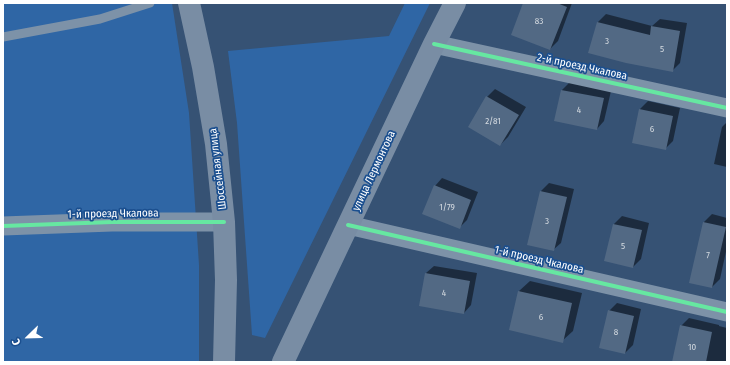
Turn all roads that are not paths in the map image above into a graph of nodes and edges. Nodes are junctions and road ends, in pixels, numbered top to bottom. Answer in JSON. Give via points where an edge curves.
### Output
{"nodes":[{"id":1,"x":150,"y":3,"type":"edge"},
{"id":2,"x":189,"y":3,"type":"edge"},
{"id":3,"x":455,"y":3,"type":"edge"},
{"id":4,"x":3,"y":38,"type":"edge"},
{"id":5,"x":434,"y":44,"type":"junction"},
{"id":6,"x":727,"y":108,"type":"edge"},
{"id":7,"x":224,"y":222,"type":"junction"},
{"id":8,"x":3,"y":226,"type":"edge"},
{"id":9,"x":348,"y":226,"type":"junction"},
{"id":10,"x":727,"y":312,"type":"edge"},
{"id":11,"x":224,"y":362,"type":"edge"},
{"id":12,"x":283,"y":362,"type":"edge"}],
"edges":[{"from":1,"to":4,"type":"lane","via":[[100,19]]},
{"from":2,"to":7,"type":"main road","name":"Шоссейная улица","via":[[216,144]]},
{"from":3,"to":5,"type":"main road","name":"улица Лермонтова"},
{"from":5,"to":6,"type":"street","name":"2-й проезд Чкалова"},
{"from":5,"to":9,"type":"main road","name":"улица Лермонтова"},
{"from":7,"to":8,"type":"street","name":"1-й проезд Чкалова","via":[[112,222]]},
{"from":7,"to":11,"type":"main road","name":"Шоссейная улица"},
{"from":9,"to":10,"type":"street","name":"1-й проезд Чкалова"},
{"from":9,"to":12,"type":"main road","name":"улица Лермонтова"}]}
